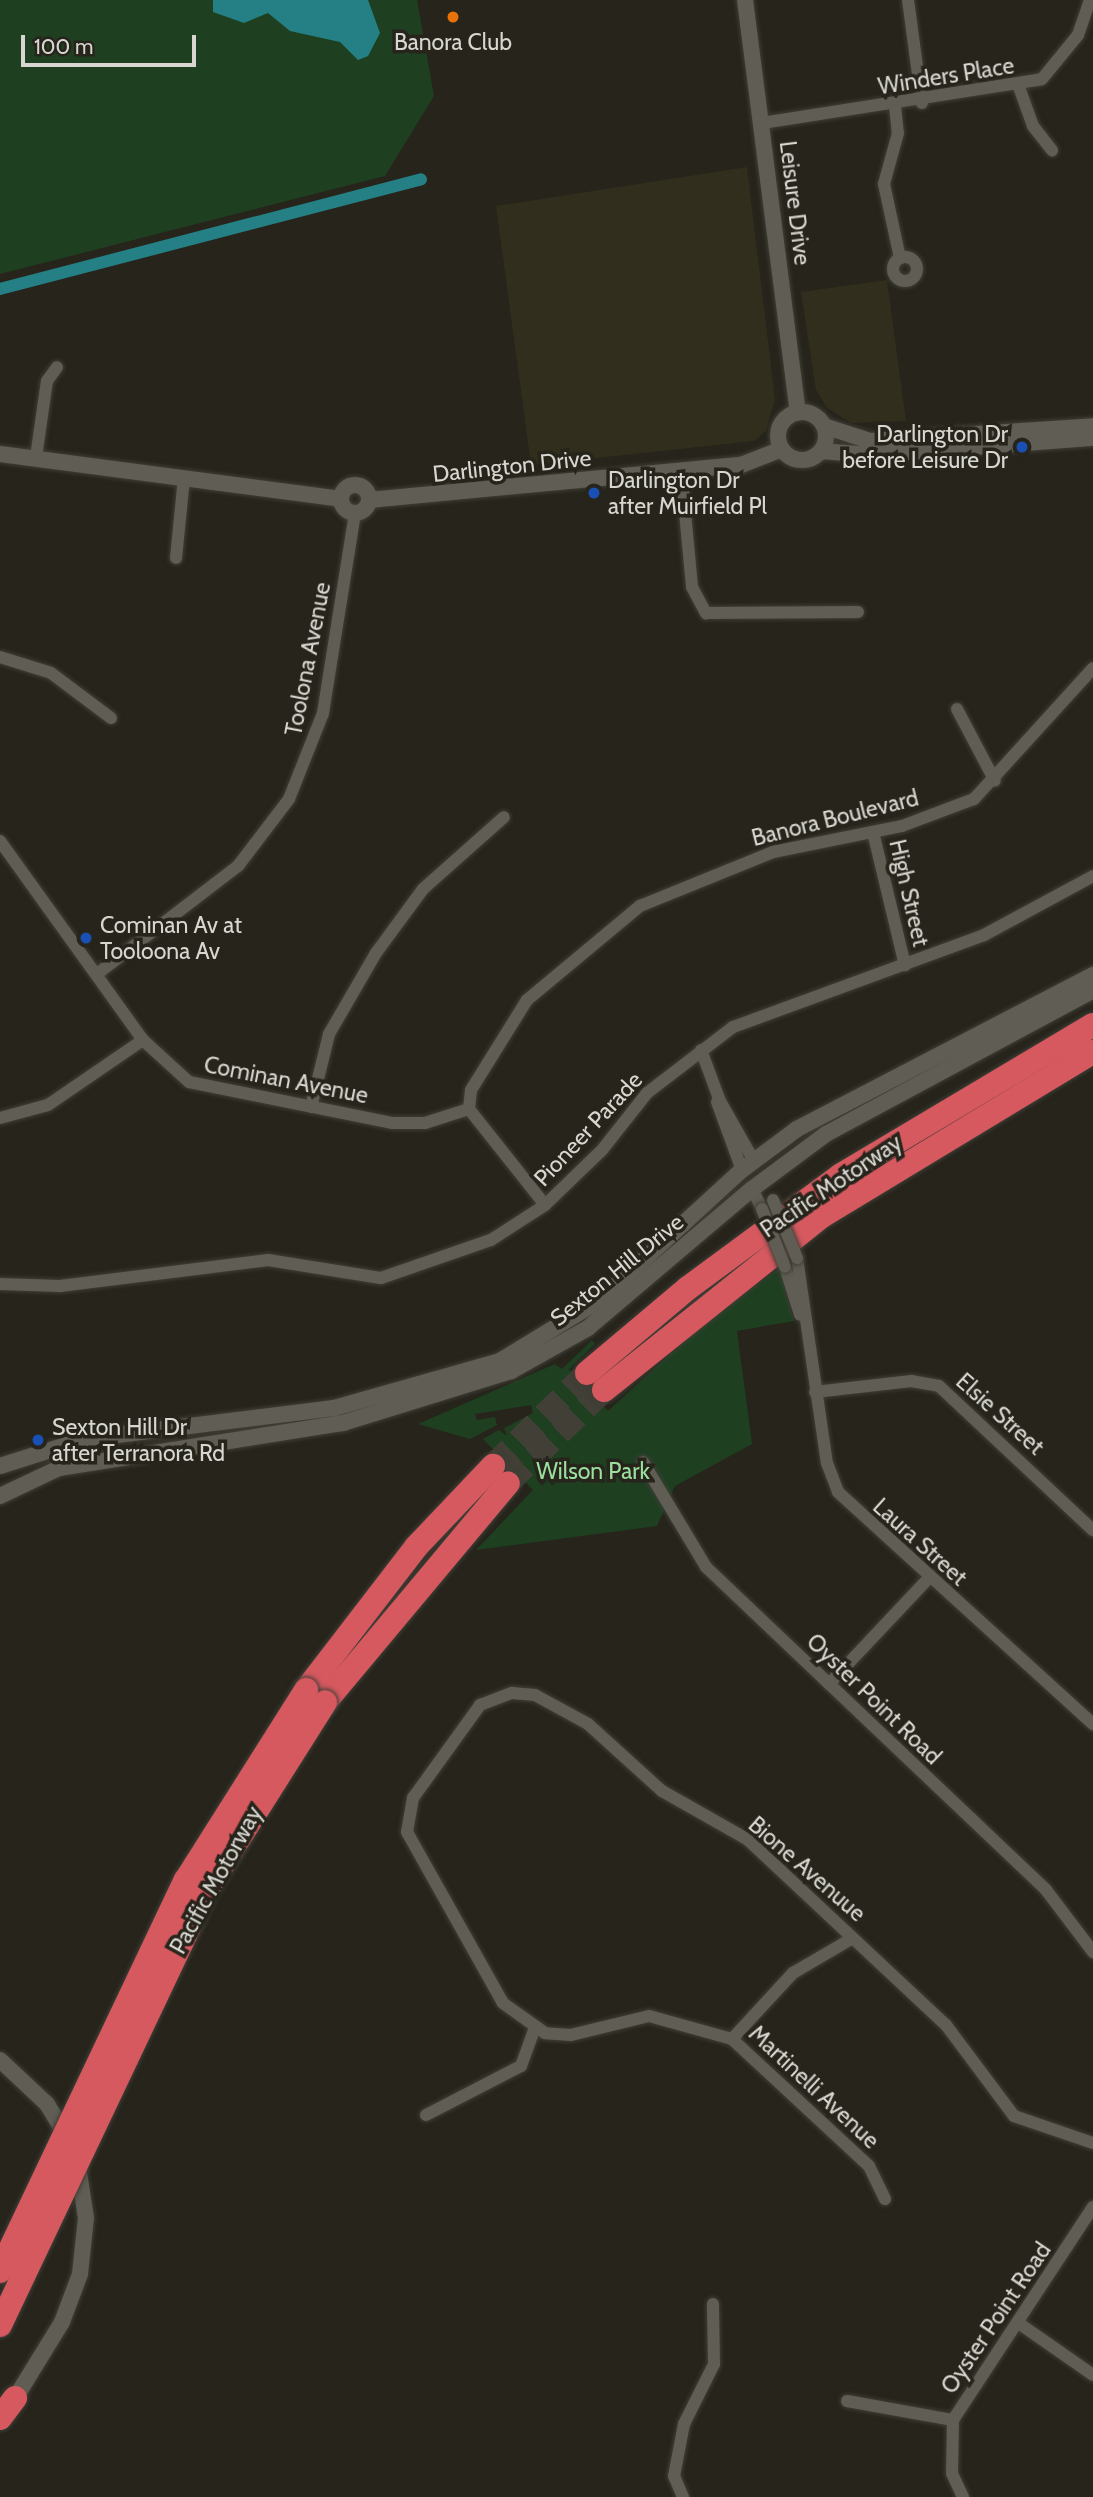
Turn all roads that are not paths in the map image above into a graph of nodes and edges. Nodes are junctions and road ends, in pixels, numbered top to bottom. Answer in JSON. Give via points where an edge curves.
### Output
{"nodes":[{"id":1,"x":745,"y":0,"type":"edge"},
{"id":2,"x":908,"y":0,"type":"edge"},
{"id":3,"x":1090,"y":0,"type":"edge"},
{"id":4,"x":1019,"y":87,"type":"junction"},
{"id":5,"x":922,"y":103,"type":"junction"},
{"id":6,"x":894,"y":106,"type":"junction"},
{"id":7,"x":762,"y":123,"type":"junction"},
{"id":8,"x":1052,"y":150,"type":"dead end"},
{"id":9,"x":900,"y":258,"type":"dead end"},
{"id":10,"x":57,"y":367,"type":"dead end"},
{"id":11,"x":798,"y":413,"type":"junction"},
{"id":12,"x":824,"y":426,"type":"junction"},
{"id":13,"x":1093,"y":426,"type":"edge"},
{"id":14,"x":1093,"y":438,"type":"edge"},
{"id":15,"x":782,"y":449,"type":"junction"},
{"id":16,"x":821,"y":451,"type":"junction"},
{"id":17,"x":0,"y":454,"type":"edge"},
{"id":18,"x":36,"y":457,"type":"junction"},
{"id":19,"x":681,"y":470,"type":"junction"},
{"id":20,"x":184,"y":478,"type":"junction"},
{"id":21,"x":341,"y":499,"type":"junction"},
{"id":22,"x":369,"y":500,"type":"junction"},
{"id":23,"x":355,"y":513,"type":"junction"},
{"id":24,"x":176,"y":558,"type":"dead end"},
{"id":25,"x":858,"y":612,"type":"dead end"},
{"id":26,"x":0,"y":657,"type":"edge"},
{"id":27,"x":1093,"y":668,"type":"edge"},
{"id":28,"x":957,"y":709,"type":"dead end"},
{"id":29,"x":111,"y":718,"type":"dead end"},
{"id":30,"x":995,"y":781,"type":"junction"},
{"id":31,"x":504,"y":817,"type":"dead end"},
{"id":32,"x":873,"y":832,"type":"junction"},
{"id":33,"x":0,"y":841,"type":"edge"},
{"id":34,"x":1093,"y":876,"type":"edge"},
{"id":35,"x":905,"y":965,"type":"junction"},
{"id":36,"x":97,"y":974,"type":"junction"},
{"id":37,"x":1093,"y":975,"type":"edge"},
{"id":38,"x":1093,"y":990,"type":"edge"},
{"id":39,"x":1093,"y":1025,"type":"edge"},
{"id":40,"x":143,"y":1040,"type":"junction"},
{"id":41,"x":701,"y":1050,"type":"junction"},
{"id":42,"x":1089,"y":1055,"type":"edge"},
{"id":43,"x":311,"y":1107,"type":"junction"},
{"id":44,"x":469,"y":1109,"type":"junction"},
{"id":45,"x":0,"y":1118,"type":"edge"},
{"id":46,"x":748,"y":1166,"type":"junction"},
{"id":47,"x":758,"y":1184,"type":"junction"},
{"id":48,"x":545,"y":1205,"type":"junction"},
{"id":49,"x":0,"y":1284,"type":"edge"},
{"id":50,"x":807,"y":1339,"type":"junction"},
{"id":51,"x":815,"y":1391,"type":"junction"},
{"id":52,"x":643,"y":1462,"type":"dead end"},
{"id":53,"x":0,"y":1466,"type":"edge"},
{"id":54,"x":500,"y":1475,"type":"tunnel mouth"},
{"id":55,"x":31,"y":1478,"type":"junction"},
{"id":56,"x":0,"y":1485,"type":"edge"},
{"id":57,"x":0,"y":1496,"type":"edge"},
{"id":58,"x":1093,"y":1530,"type":"edge"},
{"id":59,"x":928,"y":1579,"type":"junction"},
{"id":60,"x":829,"y":1684,"type":"junction"},
{"id":61,"x":316,"y":1696,"type":"junction"},
{"id":62,"x":1093,"y":1724,"type":"edge"},
{"id":63,"x":853,"y":1938,"type":"junction"},
{"id":64,"x":1093,"y":1952,"type":"edge"},
{"id":65,"x":534,"y":2031,"type":"junction"},
{"id":66,"x":732,"y":2039,"type":"junction"},
{"id":67,"x":0,"y":2060,"type":"edge"},
{"id":68,"x":426,"y":2115,"type":"dead end"},
{"id":69,"x":1093,"y":2143,"type":"edge"},
{"id":70,"x":885,"y":2199,"type":"dead end"},
{"id":71,"x":1093,"y":2207,"type":"edge"},
{"id":72,"x":0,"y":2271,"type":"edge"},
{"id":73,"x":713,"y":2304,"type":"dead end"},
{"id":74,"x":1020,"y":2324,"type":"junction"},
{"id":75,"x":0,"y":2325,"type":"edge"},
{"id":76,"x":1093,"y":2375,"type":"edge"},
{"id":77,"x":15,"y":2398,"type":"junction"},
{"id":78,"x":847,"y":2401,"type":"dead end"},
{"id":79,"x":0,"y":2418,"type":"edge"},
{"id":80,"x":953,"y":2420,"type":"junction"},
{"id":81,"x":0,"y":2428,"type":"edge"},
{"id":82,"x":683,"y":2497,"type":"edge"},
{"id":83,"x":963,"y":2497,"type":"edge"}],
"edges":[{"from":1,"to":7,"type":"street","name":"Leisure Drive"},
{"from":2,"to":5,"type":"street"},
{"from":3,"to":4,"type":"street","name":"Winders Place","via":[[1062,61],[1042,79]]},
{"from":4,"to":5,"type":"street","name":"Winders Place"},
{"from":4,"to":8,"type":"street","via":[[1033,127]]},
{"from":5,"to":6,"type":"street","name":"Winders Place"},
{"from":6,"to":7,"type":"street","name":"Winders Place"},
{"from":6,"to":9,"type":"street","via":[[898,135],[884,181]]},
{"from":7,"to":11,"type":"street","name":"Leisure Drive"},
{"from":10,"to":18,"type":"street","via":[[47,380]]},
{"from":11,"to":12,"type":"street","via":[[816,416]]},
{"from":11,"to":15,"type":"street","via":[[780,427]]},
{"from":12,"to":13,"type":"street","via":[[849,438],[879,441]]},
{"from":12,"to":16,"type":"street"},
{"from":14,"to":16,"type":"street","via":[[870,455]]},
{"from":15,"to":16,"type":"street","via":[[799,460]]},
{"from":15,"to":19,"type":"street","name":"Darlington Drive","via":[[741,465]]},
{"from":17,"to":18,"type":"street"},
{"from":18,"to":20,"type":"street"},
{"from":19,"to":22,"type":"street","name":"Darlington Drive"},
{"from":19,"to":25,"type":"street","via":[[692,587],[706,613]]},
{"from":20,"to":21,"type":"street"},
{"from":20,"to":24,"type":"street"},
{"from":21,"to":22,"type":"street","name":"Darlington Drive","via":[[356,485]]},
{"from":21,"to":23,"type":"street"},
{"from":22,"to":23,"type":"street"},
{"from":23,"to":36,"type":"street","name":"Toolona Avenue","via":[[323,713],[289,799],[237,866]]},
{"from":26,"to":29,"type":"street","via":[[51,673]]},
{"from":27,"to":30,"type":"street","name":"Banora Boulevard"},
{"from":28,"to":30,"type":"street"},
{"from":30,"to":32,"type":"street","name":"Banora Boulevard","via":[[968,802]]},
{"from":31,"to":43,"type":"street","via":[[424,889],[383,942],[329,1034]]},
{"from":32,"to":35,"type":"street","name":"High Street"},
{"from":32,"to":44,"type":"street","name":"Banora Boulevard","via":[[773,852],[640,906],[527,1000],[471,1090]]},
{"from":33,"to":36,"type":"street","name":"Cominan Avenue"},
{"from":34,"to":35,"type":"street","name":"Pioneer Parade","via":[[988,933]]},
{"from":35,"to":41,"type":"street","name":"Pioneer Parade","via":[[733,1027]]},
{"from":36,"to":40,"type":"street","name":"Cominan Avenue"},
{"from":37,"to":46,"type":"street","name":"Sexton Hill Drive","via":[[995,1031],[822,1114]]},
{"from":38,"to":47,"type":"street","name":"Sexton Hill Drive","via":[[871,1107]]},
{"from":39,"to":42,"type":"highway","name":"Pacific Motorway","via":[[841,1175],[688,1288],[596,1381],[812,1224]]},
{"from":40,"to":43,"type":"street","name":"Cominan Avenue","via":[[189,1082]]},
{"from":40,"to":45,"type":"street","via":[[48,1105]]},
{"from":41,"to":46,"type":"street","via":[[716,1088],[721,1127]]},
{"from":41,"to":48,"type":"street","name":"Pioneer Parade","via":[[647,1093],[602,1150]]},
{"from":43,"to":44,"type":"street","name":"Cominan Avenue","via":[[409,1124]]},
{"from":44,"to":48,"type":"street"},
{"from":46,"to":47,"type":"street"},
{"from":46,"to":53,"type":"street","name":"Sexton Hill Drive","via":[[600,1300],[500,1361],[334,1408],[85,1438]]},
{"from":47,"to":50,"type":"street","name":"Laura Street","bridge":true,"via":[[762,1209]]},
{"from":47,"to":50,"type":"street","name":"Laura Street","bridge":true,"via":[[774,1200],[797,1258]]},
{"from":47,"to":55,"type":"street","name":"Sexton Hill Drive","via":[[588,1328],[489,1380],[343,1423],[93,1460]]},
{"from":48,"to":49,"type":"street","name":"Pioneer Parade","via":[[507,1234],[381,1278],[268,1260],[60,1286]]},
{"from":50,"to":51,"type":"street","name":"Laura Street"},
{"from":51,"to":58,"type":"street","name":"Elsie Street","via":[[911,1381],[939,1386]]},
{"from":51,"to":59,"type":"street","name":"Laura Street","via":[[833,1483]]},
{"from":52,"to":60,"type":"street","name":"Oyster Point Road","via":[[706,1567]]},
{"from":54,"to":61,"type":"highway","name":"Pacific Motorway"},
{"from":55,"to":56,"type":"street"},
{"from":55,"to":57,"type":"street","name":"Sexton Hill Drive"},
{"from":59,"to":60,"type":"street"},
{"from":59,"to":62,"type":"street","name":"Laura Street"},
{"from":60,"to":64,"type":"street","name":"Oyster Point Road","via":[[1046,1890]]},
{"from":61,"to":72,"type":"highway","name":"Pacific Motorway","bridge":true,"via":[[186,1880]]},
{"from":61,"to":75,"type":"highway","name":"Pacific Motorway","bridge":true,"via":[[207,1889]]},
{"from":63,"to":65,"type":"street","name":"Bione Avenuue","via":[[747,1839],[662,1791],[588,1724],[535,1695],[499,1696],[470,1715],[414,1798],[407,1832],[503,2003]]},
{"from":63,"to":66,"type":"street","via":[[793,1973]]},
{"from":63,"to":69,"type":"street","name":"Bione Avenuue","via":[[946,2025],[1007,2110],[1027,2124]]},
{"from":65,"to":66,"type":"street","name":"Martinelli Avenue","via":[[571,2035],[649,2016]]},
{"from":65,"to":68,"type":"street","via":[[522,2066]]},
{"from":66,"to":70,"type":"street","name":"Martinelli Avenue","via":[[869,2166]]},
{"from":67,"to":77,"type":"street","via":[[47,2104],[70,2142],[86,2218],[73,2298]]},
{"from":71,"to":74,"type":"street","name":"Oyster Point Road"},
{"from":73,"to":82,"type":"street","via":[[714,2364],[684,2424],[674,2476]]},
{"from":74,"to":76,"type":"street"},
{"from":74,"to":80,"type":"street","name":"Oyster Point Road"},
{"from":77,"to":79,"type":"highway"},
{"from":77,"to":81,"type":"street"},
{"from":78,"to":80,"type":"street"},
{"from":80,"to":83,"type":"street","name":"Oyster Point Road","via":[[952,2473]]}]}
